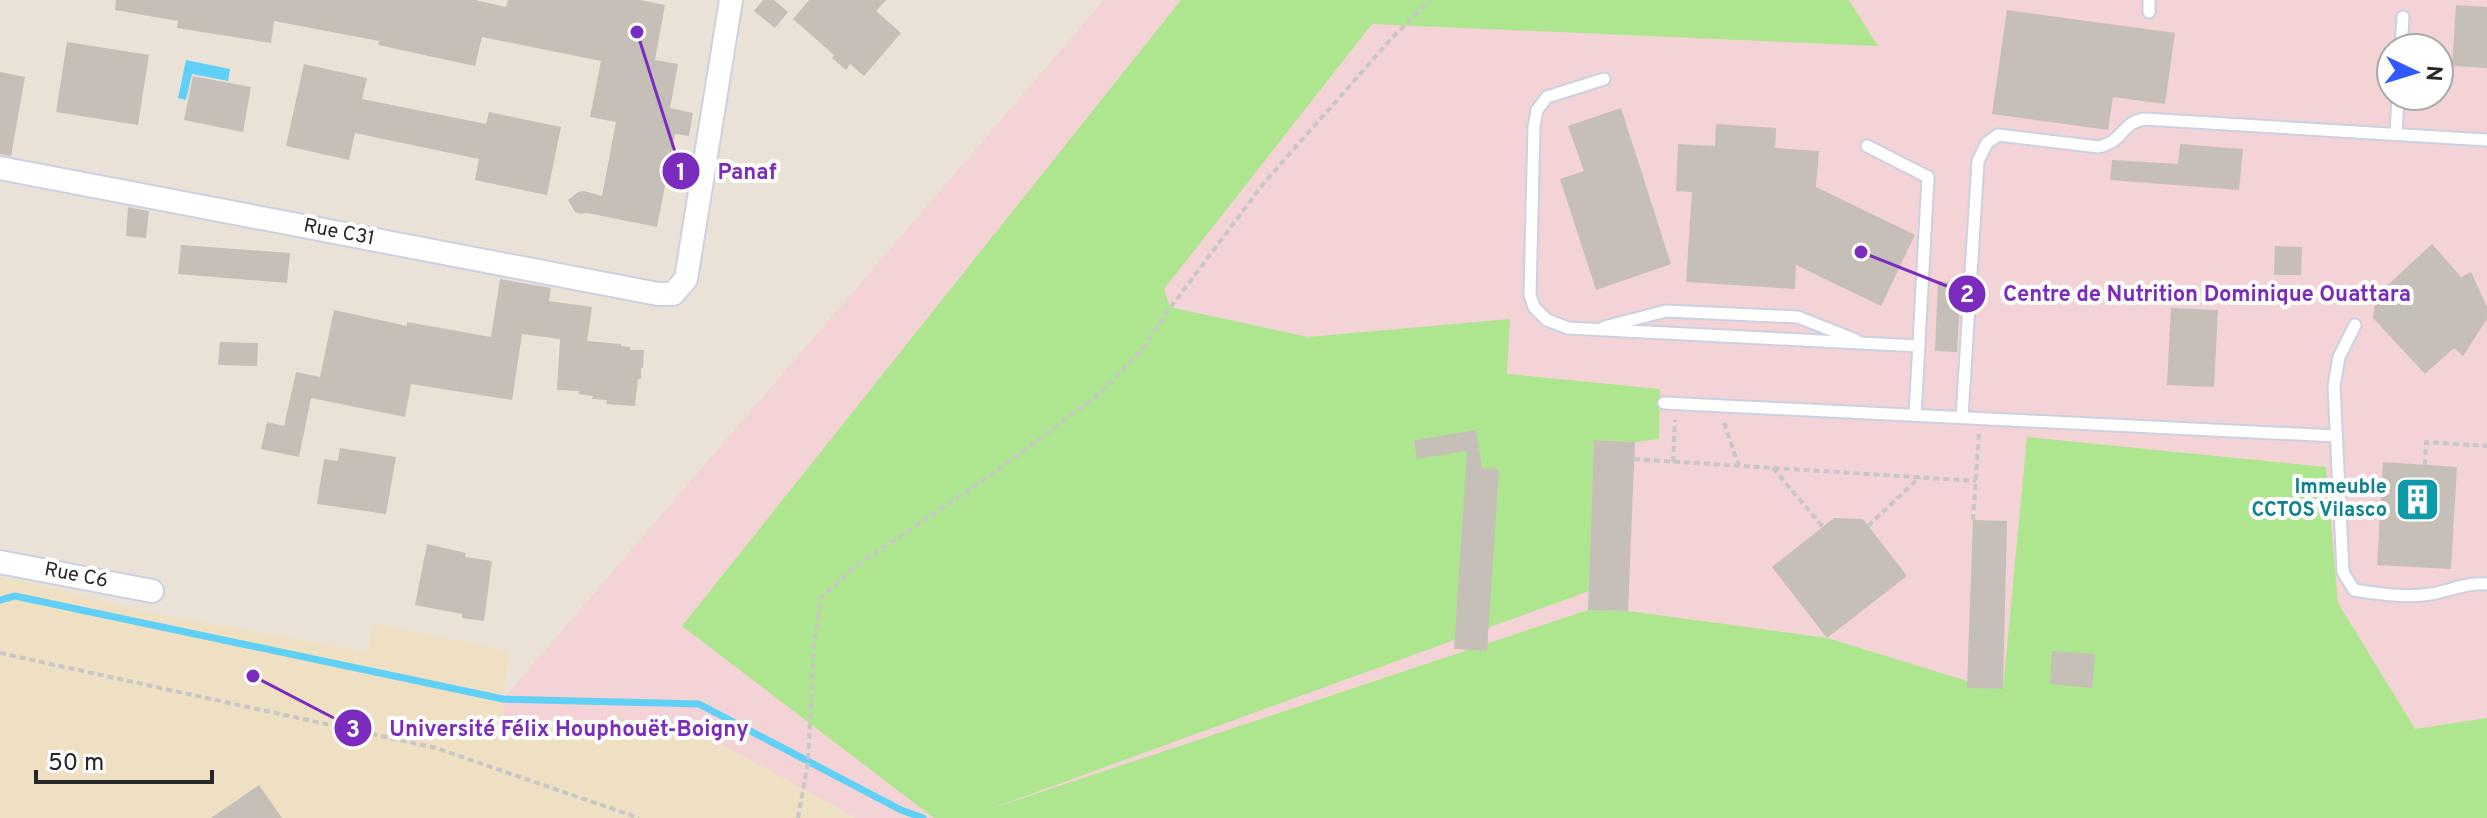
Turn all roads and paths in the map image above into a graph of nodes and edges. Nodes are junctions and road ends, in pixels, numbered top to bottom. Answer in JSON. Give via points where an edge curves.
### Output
{"nodes":[{"id":1,"x":731,"y":0,"type":"edge"},
{"id":2,"x":1430,"y":0,"type":"edge"},
{"id":3,"x":2403,"y":17,"type":"dead end"},
{"id":4,"x":2402,"y":32,"type":"edge"},
{"id":5,"x":1604,"y":79,"type":"dead end"},
{"id":6,"x":2397,"y":112,"type":"edge"},
{"id":7,"x":2396,"y":133,"type":"junction"},
{"id":8,"x":2487,"y":140,"type":"edge"},
{"id":9,"x":1867,"y":146,"type":"dead end"},
{"id":10,"x":0,"y":168,"type":"edge"},
{"id":11,"x":2355,"y":325,"type":"dead end"},
{"id":12,"x":1593,"y":330,"type":"junction"},
{"id":13,"x":1864,"y":343,"type":"junction"},
{"id":14,"x":1919,"y":346,"type":"junction"},
{"id":15,"x":1670,"y":403,"type":"joint"},
{"id":16,"x":1718,"y":406,"type":"junction"},
{"id":17,"x":1915,"y":415,"type":"junction"},
{"id":18,"x":1962,"y":417,"type":"junction"},
{"id":19,"x":1980,"y":419,"type":"junction"},
{"id":20,"x":2336,"y":436,"type":"junction"},
{"id":21,"x":2487,"y":446,"type":"edge"},
{"id":22,"x":1634,"y":459,"type":"dead end"},
{"id":23,"x":1673,"y":462,"type":"junction"},
{"id":24,"x":2425,"y":465,"type":"dead end"},
{"id":25,"x":1739,"y":466,"type":"junction"},
{"id":26,"x":1773,"y":468,"type":"junction"},
{"id":27,"x":1920,"y":477,"type":"junction"},
{"id":28,"x":1976,"y":481,"type":"junction"},
{"id":29,"x":1973,"y":520,"type":"dead end"},
{"id":30,"x":1868,"y":526,"type":"dead end"},
{"id":31,"x":1823,"y":527,"type":"dead end"},
{"id":32,"x":0,"y":562,"type":"edge"},
{"id":33,"x":2487,"y":584,"type":"edge"},
{"id":34,"x":152,"y":591,"type":"dead end"},
{"id":35,"x":0,"y":653,"type":"edge"},
{"id":36,"x":639,"y":818,"type":"edge"},
{"id":37,"x":798,"y":818,"type":"edge"}],
"edges":[{"from":1,"to":10,"type":"street","name":"Rue C31","via":[[686,279],[673,294]]},
{"from":2,"to":37,"type":"path","via":[[1263,184],[1143,349],[1098,395],[853,568],[821,598],[808,762]]},
{"from":3,"to":4,"type":"lane"},
{"from":5,"to":12,"type":"lane","via":[[1547,97],[1537,110],[1534,127],[1530,295],[1547,320]]},
{"from":6,"to":7,"type":"lane"},
{"from":7,"to":8,"type":"lane"},
{"from":7,"to":18,"type":"lane","via":[[2144,119],[2132,121],[2111,144],[2099,147],[1998,135],[1978,161]]},
{"from":9,"to":14,"type":"lane","via":[[1928,177]]},
{"from":11,"to":20,"type":"lane","via":[[2339,357],[2334,386]]},
{"from":12,"to":13,"type":"lane"},
{"from":12,"to":13,"type":"lane","via":[[1666,311],[1798,317]]},
{"from":13,"to":14,"type":"lane"},
{"from":14,"to":17,"type":"lane"},
{"from":15,"to":16,"type":"lane"},
{"from":15,"to":23,"type":"path"},
{"from":16,"to":17,"type":"lane"},
{"from":16,"to":25,"type":"path"},
{"from":17,"to":18,"type":"lane"},
{"from":18,"to":19,"type":"lane"},
{"from":19,"to":20,"type":"lane"},
{"from":19,"to":28,"type":"path"},
{"from":20,"to":33,"type":"lane","via":[[2343,572],[2354,590],[2409,596]]},
{"from":21,"to":24,"type":"path","via":[[2426,442]]},
{"from":22,"to":23,"type":"path"},
{"from":23,"to":25,"type":"path"},
{"from":25,"to":26,"type":"path"},
{"from":26,"to":27,"type":"path"},
{"from":26,"to":31,"type":"path"},
{"from":27,"to":28,"type":"path"},
{"from":27,"to":30,"type":"path"},
{"from":28,"to":29,"type":"path"},
{"from":32,"to":34,"type":"street","name":"Rue C6"},
{"from":35,"to":36,"type":"path","via":[[436,748]]}]}
